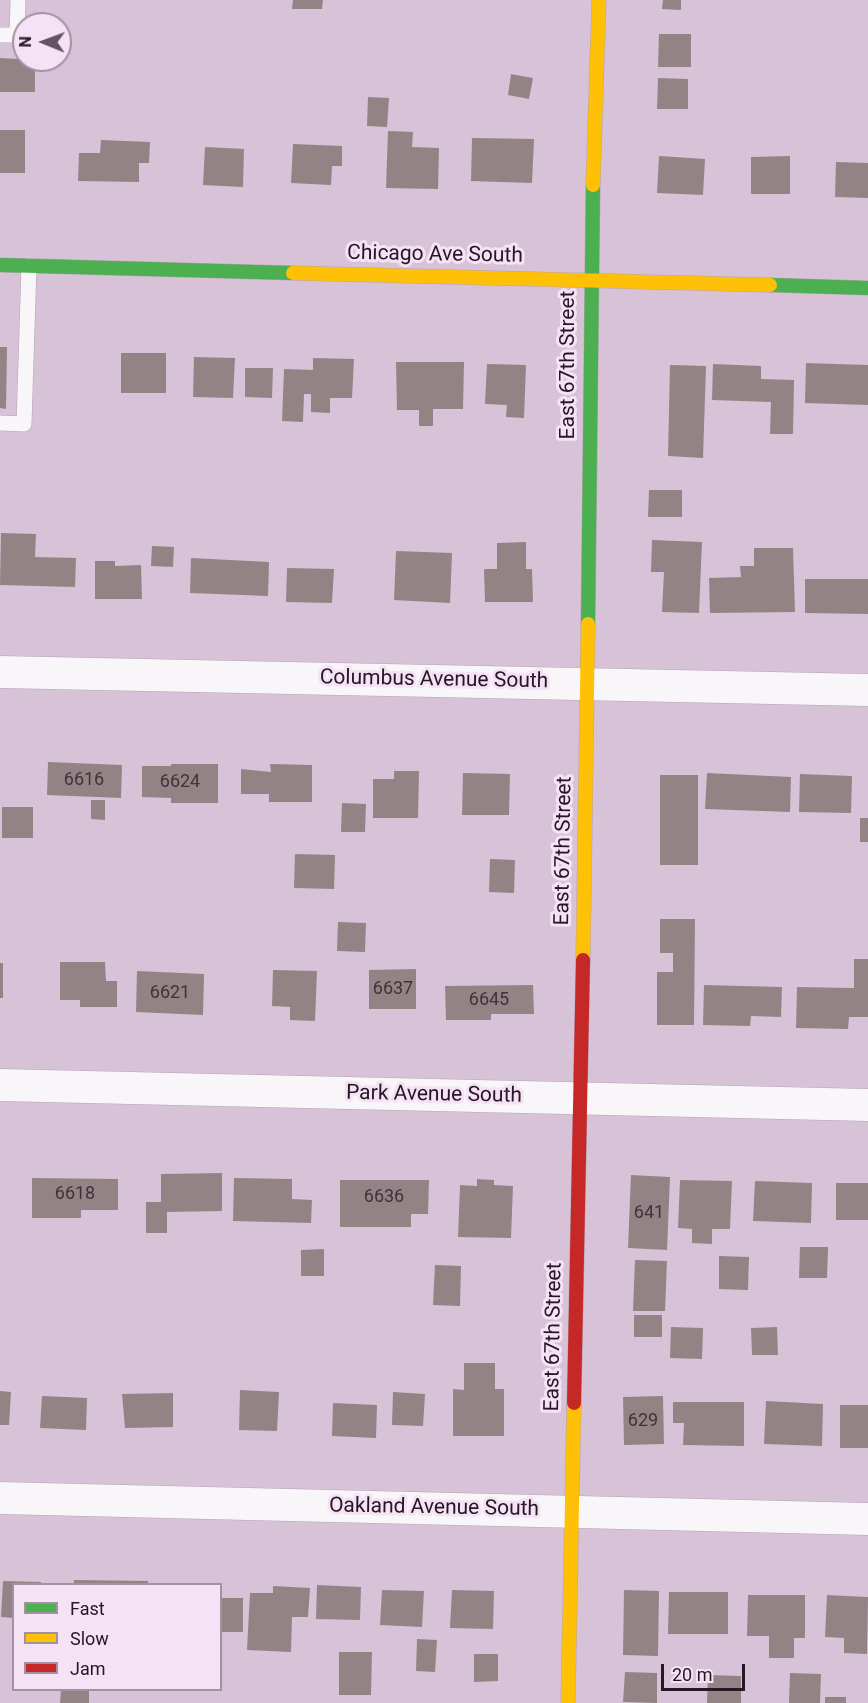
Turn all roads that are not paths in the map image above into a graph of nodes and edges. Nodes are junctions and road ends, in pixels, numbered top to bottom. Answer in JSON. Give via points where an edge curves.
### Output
{"nodes":[{"id":1,"x":18,"y":0,"type":"edge"},
{"id":2,"x":599,"y":0,"type":"edge"},
{"id":3,"x":0,"y":35,"type":"edge"},
{"id":4,"x":0,"y":265,"type":"edge"},
{"id":5,"x":29,"y":266,"type":"junction"},
{"id":6,"x":590,"y":279,"type":"junction"},
{"id":7,"x":868,"y":288,"type":"edge"},
{"id":8,"x":0,"y":423,"type":"edge"},
{"id":9,"x":0,"y":672,"type":"edge"},
{"id":10,"x":588,"y":683,"type":"junction"},
{"id":11,"x":868,"y":690,"type":"edge"},
{"id":12,"x":0,"y":1085,"type":"edge"},
{"id":13,"x":580,"y":1098,"type":"junction"},
{"id":14,"x":868,"y":1105,"type":"edge"},
{"id":15,"x":0,"y":1498,"type":"edge"},
{"id":16,"x":572,"y":1512,"type":"junction"},
{"id":17,"x":868,"y":1519,"type":"edge"},
{"id":18,"x":568,"y":1703,"type":"edge"}],
"edges":[{"from":1,"to":3,"type":"lane","via":[[17,35]]},
{"from":2,"to":6,"type":"street","name":"East 67th Street"},
{"from":4,"to":5,"type":"street","name":"Chicago Ave South"},
{"from":5,"to":6,"type":"street","name":"Chicago Ave South"},
{"from":5,"to":8,"type":"lane","via":[[24,424]]},
{"from":6,"to":7,"type":"street","name":"Chicago Ave South"},
{"from":6,"to":10,"type":"street","name":"East 67th Street"},
{"from":9,"to":10,"type":"street","name":"Columbus Avenue South"},
{"from":10,"to":11,"type":"street","name":"Columbus Avenue South"},
{"from":10,"to":13,"type":"street","name":"East 67th Street"},
{"from":12,"to":13,"type":"street","name":"Park Avenue South"},
{"from":13,"to":14,"type":"street","name":"Park Avenue South"},
{"from":13,"to":16,"type":"street","name":"East 67th Street"},
{"from":15,"to":16,"type":"street","name":"Oakland Avenue South"},
{"from":16,"to":17,"type":"street","name":"Oakland Avenue South"},
{"from":16,"to":18,"type":"street","name":"East 67th Street"}]}
